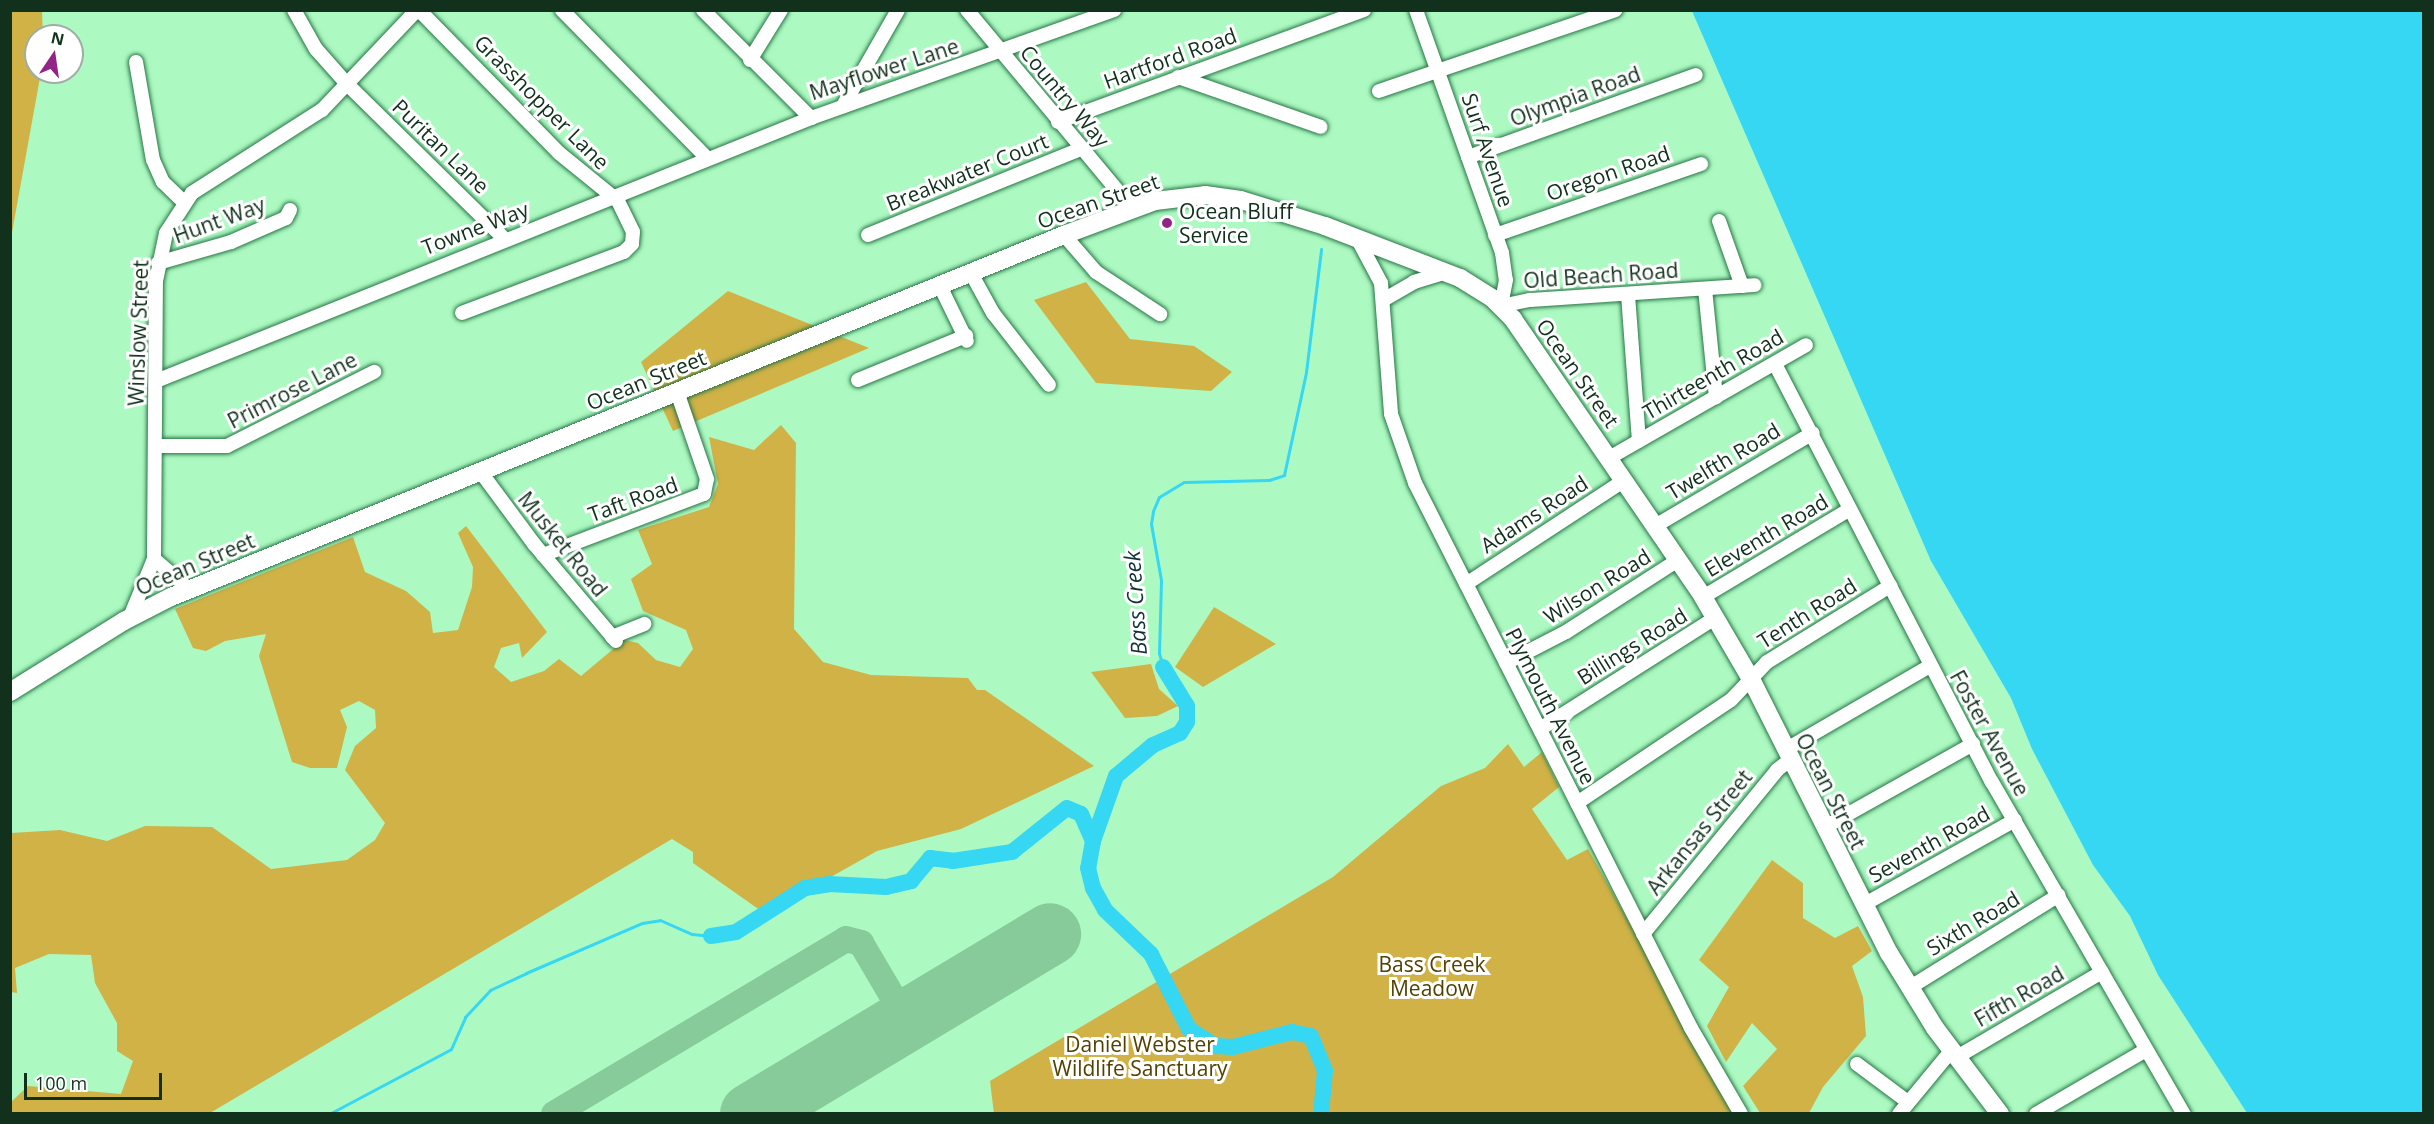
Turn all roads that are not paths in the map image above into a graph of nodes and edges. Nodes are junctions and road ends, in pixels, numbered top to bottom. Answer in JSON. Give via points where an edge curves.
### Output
{"nodes":[{"id":1,"x":294,"y":10,"type":"edge"},
{"id":2,"x":418,"y":10,"type":"edge"},
{"id":3,"x":562,"y":10,"type":"edge"},
{"id":4,"x":703,"y":10,"type":"edge"},
{"id":5,"x":781,"y":10,"type":"edge"},
{"id":6,"x":898,"y":10,"type":"edge"},
{"id":7,"x":967,"y":10,"type":"edge"},
{"id":8,"x":1114,"y":10,"type":"edge"},
{"id":9,"x":1364,"y":10,"type":"edge"},
{"id":10,"x":1416,"y":10,"type":"edge"},
{"id":11,"x":1615,"y":10,"type":"edge"},
{"id":12,"x":1001,"y":52,"type":"junction"},
{"id":13,"x":750,"y":60,"type":"junction"},
{"id":14,"x":136,"y":62,"type":"dead end"},
{"id":15,"x":1439,"y":73,"type":"junction"},
{"id":16,"x":1696,"y":75,"type":"dead end"},
{"id":17,"x":1178,"y":77,"type":"junction"},
{"id":18,"x":347,"y":84,"type":"junction"},
{"id":19,"x":1379,"y":91,"type":"dead end"},
{"id":20,"x":843,"y":106,"type":"junction"},
{"id":21,"x":811,"y":118,"type":"junction"},
{"id":22,"x":1058,"y":122,"type":"junction"},
{"id":23,"x":1321,"y":127,"type":"dead end"},
{"id":24,"x":1081,"y":149,"type":"junction"},
{"id":25,"x":1468,"y":157,"type":"junction"},
{"id":26,"x":707,"y":158,"type":"junction"},
{"id":27,"x":1701,"y":164,"type":"dead end"},
{"id":28,"x":610,"y":197,"type":"junction"},
{"id":29,"x":184,"y":202,"type":"junction"},
{"id":30,"x":1132,"y":208,"type":"junction"},
{"id":31,"x":290,"y":210,"type":"dead end"},
{"id":32,"x":1719,"y":221,"type":"dead end"},
{"id":33,"x":868,"y":234,"type":"dead end"},
{"id":34,"x":1064,"y":235,"type":"junction"},
{"id":35,"x":1495,"y":235,"type":"junction"},
{"id":36,"x":1357,"y":238,"type":"junction"},
{"id":37,"x":506,"y":239,"type":"junction"},
{"id":38,"x":158,"y":263,"type":"junction"},
{"id":39,"x":1446,"y":272,"type":"junction"},
{"id":40,"x":972,"y":273,"type":"junction"},
{"id":41,"x":940,"y":286,"type":"junction"},
{"id":42,"x":1705,"y":289,"type":"junction"},
{"id":43,"x":1628,"y":295,"type":"junction"},
{"id":44,"x":1384,"y":299,"type":"junction"},
{"id":45,"x":1501,"y":306,"type":"junction"},
{"id":46,"x":462,"y":313,"type":"dead end"},
{"id":47,"x":1160,"y":314,"type":"dead end"},
{"id":48,"x":1806,"y":345,"type":"dead end"},
{"id":49,"x":1775,"y":364,"type":"junction"},
{"id":50,"x":374,"y":372,"type":"dead end"},
{"id":51,"x":858,"y":380,"type":"dead end"},
{"id":52,"x":156,"y":381,"type":"junction"},
{"id":53,"x":1049,"y":385,"type":"dead end"},
{"id":54,"x":677,"y":392,"type":"junction"},
{"id":55,"x":1716,"y":397,"type":"junction"},
{"id":56,"x":1813,"y":433,"type":"junction"},
{"id":57,"x":1639,"y":441,"type":"junction"},
{"id":58,"x":157,"y":446,"type":"junction"},
{"id":59,"x":1609,"y":458,"type":"junction"},
{"id":60,"x":480,"y":471,"type":"junction"},
{"id":61,"x":1625,"y":480,"type":"junction"},
{"id":62,"x":1850,"y":509,"type":"junction"},
{"id":63,"x":1655,"y":526,"type":"junction"},
{"id":64,"x":543,"y":555,"type":"junction"},
{"id":65,"x":153,"y":559,"type":"junction"},
{"id":66,"x":1678,"y":560,"type":"junction"},
{"id":67,"x":1466,"y":584,"type":"junction"},
{"id":68,"x":1890,"y":586,"type":"junction"},
{"id":69,"x":189,"y":589,"type":"junction"},
{"id":70,"x":1703,"y":597,"type":"junction"},
{"id":71,"x":130,"y":617,"type":"junction"},
{"id":72,"x":1715,"y":618,"type":"junction"},
{"id":73,"x":645,"y":624,"type":"dead end"},
{"id":74,"x":1506,"y":663,"type":"junction"},
{"id":75,"x":1930,"y":666,"type":"junction"},
{"id":76,"x":1751,"y":679,"type":"junction"},
{"id":77,"x":10,"y":692,"type":"edge"},
{"id":78,"x":1540,"y":729,"type":"junction"},
{"id":79,"x":1973,"y":744,"type":"junction"},
{"id":80,"x":1787,"y":755,"type":"junction"},
{"id":81,"x":1577,"y":803,"type":"junction"},
{"id":82,"x":2015,"y":820,"type":"junction"},
{"id":83,"x":1825,"y":827,"type":"junction"},
{"id":84,"x":2059,"y":895,"type":"junction"},
{"id":85,"x":1863,"y":905,"type":"junction"},
{"id":86,"x":1643,"y":934,"type":"junction"},
{"id":87,"x":2102,"y":972,"type":"junction"},
{"id":88,"x":1909,"y":988,"type":"junction"},
{"id":89,"x":2146,"y":1050,"type":"junction"},
{"id":90,"x":1954,"y":1054,"type":"junction"},
{"id":91,"x":1857,"y":1064,"type":"dead end"},
{"id":92,"x":1908,"y":1102,"type":"junction"},
{"id":93,"x":1741,"y":1113,"type":"edge"},
{"id":94,"x":1899,"y":1113,"type":"edge"},
{"id":95,"x":2000,"y":1113,"type":"edge"},
{"id":96,"x":2036,"y":1113,"type":"edge"},
{"id":97,"x":2184,"y":1113,"type":"edge"}],
"edges":[{"from":1,"to":18,"type":"street","name":"Puritan Lane","via":[[316,49]]},
{"from":2,"to":18,"type":"street","name":"Winslow Street"},
{"from":2,"to":28,"type":"street","name":"Grasshopper Lane","via":[[559,153]]},
{"from":3,"to":26,"type":"street"},
{"from":4,"to":13,"type":"street","name":"Mayflower Lane"},
{"from":5,"to":13,"type":"street"},
{"from":6,"to":20,"type":"street"},
{"from":7,"to":12,"type":"street","name":"Country Way"},
{"from":8,"to":12,"type":"street","name":"Mayflower Lane"},
{"from":9,"to":17,"type":"street","name":"Hartford Road"},
{"from":10,"to":15,"type":"street","name":"Surf Avenue"},
{"from":11,"to":15,"type":"street"},
{"from":12,"to":20,"type":"street","name":"Mayflower Lane"},
{"from":12,"to":22,"type":"street","name":"Country Way"},
{"from":13,"to":21,"type":"street","name":"Mayflower Lane"},
{"from":14,"to":29,"type":"street","via":[[153,160],[163,182]]},
{"from":15,"to":19,"type":"street"},
{"from":15,"to":25,"type":"street","name":"Surf Avenue"},
{"from":16,"to":25,"type":"street","name":"Olympia Road"},
{"from":17,"to":22,"type":"street","name":"Hartford Road"},
{"from":17,"to":23,"type":"street"},
{"from":18,"to":29,"type":"street","name":"Winslow Street","via":[[322,110],[226,168]]},
{"from":18,"to":37,"type":"street","name":"Puritan Lane"},
{"from":20,"to":21,"type":"street","name":"Mayflower Lane"},
{"from":21,"to":26,"type":"street","name":"Towne Way"},
{"from":22,"to":24,"type":"street","name":"Country Way"},
{"from":24,"to":30,"type":"street","name":"Country Way"},
{"from":24,"to":33,"type":"street","name":"Breakwater Court"},
{"from":25,"to":35,"type":"street","name":"Surf Avenue"},
{"from":26,"to":28,"type":"street","name":"Towne Way"},
{"from":27,"to":35,"type":"street","name":"Oregon Road"},
{"from":28,"to":37,"type":"street","name":"Towne Way"},
{"from":28,"to":46,"type":"street","name":"Grasshopper Lane","via":[[618,201],[633,232],[627,250]]},
{"from":29,"to":38,"type":"street","name":"Winslow Street","via":[[166,233]]},
{"from":30,"to":34,"type":"main road","name":"Ocean Street"},
{"from":30,"to":36,"type":"main road","name":"Ocean Street","via":[[1174,198],[1218,196],[1274,209]]},
{"from":31,"to":38,"type":"street","name":"Hunt Way","via":[[286,218],[231,242]]},
{"from":32,"to":42,"type":"street","name":"Old Beach Road","via":[[1748,285]]},
{"from":34,"to":40,"type":"main road","name":"Ocean Street"},
{"from":34,"to":47,"type":"street","via":[[1096,272]]},
{"from":35,"to":45,"type":"street","name":"Surf Avenue","via":[[1506,270]]},
{"from":36,"to":39,"type":"main road","name":"Ocean Street"},
{"from":36,"to":44,"type":"street","name":"Plymouth Avenue","via":[[1370,256]]},
{"from":37,"to":52,"type":"street","name":"Towne Way"},
{"from":38,"to":52,"type":"street","name":"Winslow Street"},
{"from":39,"to":44,"type":"street","via":[[1414,282]]},
{"from":39,"to":45,"type":"main road","name":"Ocean Street"},
{"from":40,"to":41,"type":"main road","name":"Ocean Street"},
{"from":40,"to":53,"type":"street","via":[[993,313]]},
{"from":41,"to":51,"type":"street","via":[[967,338]]},
{"from":41,"to":54,"type":"main road","name":"Ocean Street"},
{"from":42,"to":43,"type":"street","name":"Old Beach Road"},
{"from":42,"to":55,"type":"street"},
{"from":43,"to":45,"type":"street","name":"Old Beach Road","via":[[1530,300]]},
{"from":43,"to":57,"type":"street"},
{"from":44,"to":67,"type":"street","name":"Plymouth Avenue","via":[[1388,391],[1395,432],[1415,483]]},
{"from":45,"to":59,"type":"main road","name":"Ocean Street"},
{"from":48,"to":49,"type":"street","name":"Thirteenth Road"},
{"from":49,"to":55,"type":"street","name":"Thirteenth Road"},
{"from":49,"to":56,"type":"street","name":"Foster Avenue"},
{"from":50,"to":58,"type":"street","name":"Primrose Lane","via":[[228,446]]},
{"from":52,"to":58,"type":"street","name":"Winslow Street"},
{"from":54,"to":60,"type":"main road","name":"Ocean Street"},
{"from":54,"to":64,"type":"street","name":"Taft Road","via":[[707,479],[704,494]]},
{"from":55,"to":57,"type":"street","name":"Thirteenth Road"},
{"from":56,"to":62,"type":"street","name":"Foster Avenue"},
{"from":56,"to":63,"type":"street","name":"Twelfth Road"},
{"from":57,"to":59,"type":"street","name":"Thirteenth Road"},
{"from":58,"to":65,"type":"street","name":"Winslow Street"},
{"from":59,"to":61,"type":"main road","name":"Ocean Street"},
{"from":60,"to":64,"type":"street","name":"Musket Road"},
{"from":60,"to":69,"type":"main road","name":"Ocean Street"},
{"from":61,"to":63,"type":"main road","name":"Ocean Street"},
{"from":61,"to":67,"type":"street","name":"Adams Road"},
{"from":62,"to":68,"type":"street","name":"Foster Avenue"},
{"from":62,"to":70,"type":"street","name":"Eleventh Road"},
{"from":63,"to":66,"type":"main road","name":"Ocean Street"},
{"from":64,"to":73,"type":"street","name":"Musket Road","via":[[614,639]]},
{"from":65,"to":69,"type":"street"},
{"from":65,"to":71,"type":"street","name":"Winslow Street"},
{"from":66,"to":70,"type":"main road","name":"Ocean Street"},
{"from":66,"to":74,"type":"street","name":"Wilson Road","via":[[1566,632]]},
{"from":67,"to":74,"type":"street","name":"Plymouth Avenue"},
{"from":68,"to":75,"type":"street","name":"Foster Avenue"},
{"from":68,"to":76,"type":"street","name":"Tenth Road","via":[[1767,662]]},
{"from":69,"to":71,"type":"main road","name":"Ocean Street"},
{"from":70,"to":72,"type":"main road","name":"Ocean Street"},
{"from":71,"to":77,"type":"main road","name":"Ocean Street"},
{"from":72,"to":76,"type":"main road","name":"Ocean Street"},
{"from":72,"to":78,"type":"street","name":"Billings Road"},
{"from":74,"to":78,"type":"street","name":"Plymouth Avenue"},
{"from":75,"to":79,"type":"street","name":"Foster Avenue"},
{"from":75,"to":80,"type":"street","name":"Arkansas Street"},
{"from":76,"to":80,"type":"main road","name":"Ocean Street"},
{"from":76,"to":81,"type":"street","name":"Tenth Road","via":[[1731,700]]},
{"from":78,"to":81,"type":"street","name":"Plymouth Avenue"},
{"from":79,"to":82,"type":"street","name":"Foster Avenue"},
{"from":79,"to":83,"type":"street"},
{"from":80,"to":83,"type":"main road","name":"Ocean Street"},
{"from":80,"to":86,"type":"street","name":"Arkansas Street"},
{"from":81,"to":86,"type":"street","name":"Plymouth Avenue"},
{"from":82,"to":84,"type":"street","name":"Foster Avenue"},
{"from":82,"to":85,"type":"street","name":"Seventh Road"},
{"from":83,"to":85,"type":"main road","name":"Ocean Street"},
{"from":84,"to":87,"type":"street","name":"Foster Avenue"},
{"from":84,"to":88,"type":"street","name":"Sixth Road"},
{"from":85,"to":88,"type":"main road","name":"Ocean Street"},
{"from":86,"to":93,"type":"street","name":"Plymouth Avenue","via":[[1691,1028]]},
{"from":87,"to":89,"type":"street","name":"Foster Avenue"},
{"from":87,"to":90,"type":"street","name":"Fifth Road"},
{"from":88,"to":90,"type":"main road","name":"Ocean Street"},
{"from":89,"to":96,"type":"street"},
{"from":89,"to":97,"type":"street","name":"Foster Avenue"},
{"from":90,"to":92,"type":"street","name":"Fifth Road"},
{"from":90,"to":95,"type":"main road","name":"Ocean Street"},
{"from":91,"to":92,"type":"street"},
{"from":92,"to":94,"type":"street","name":"Fifth Road"}]}
